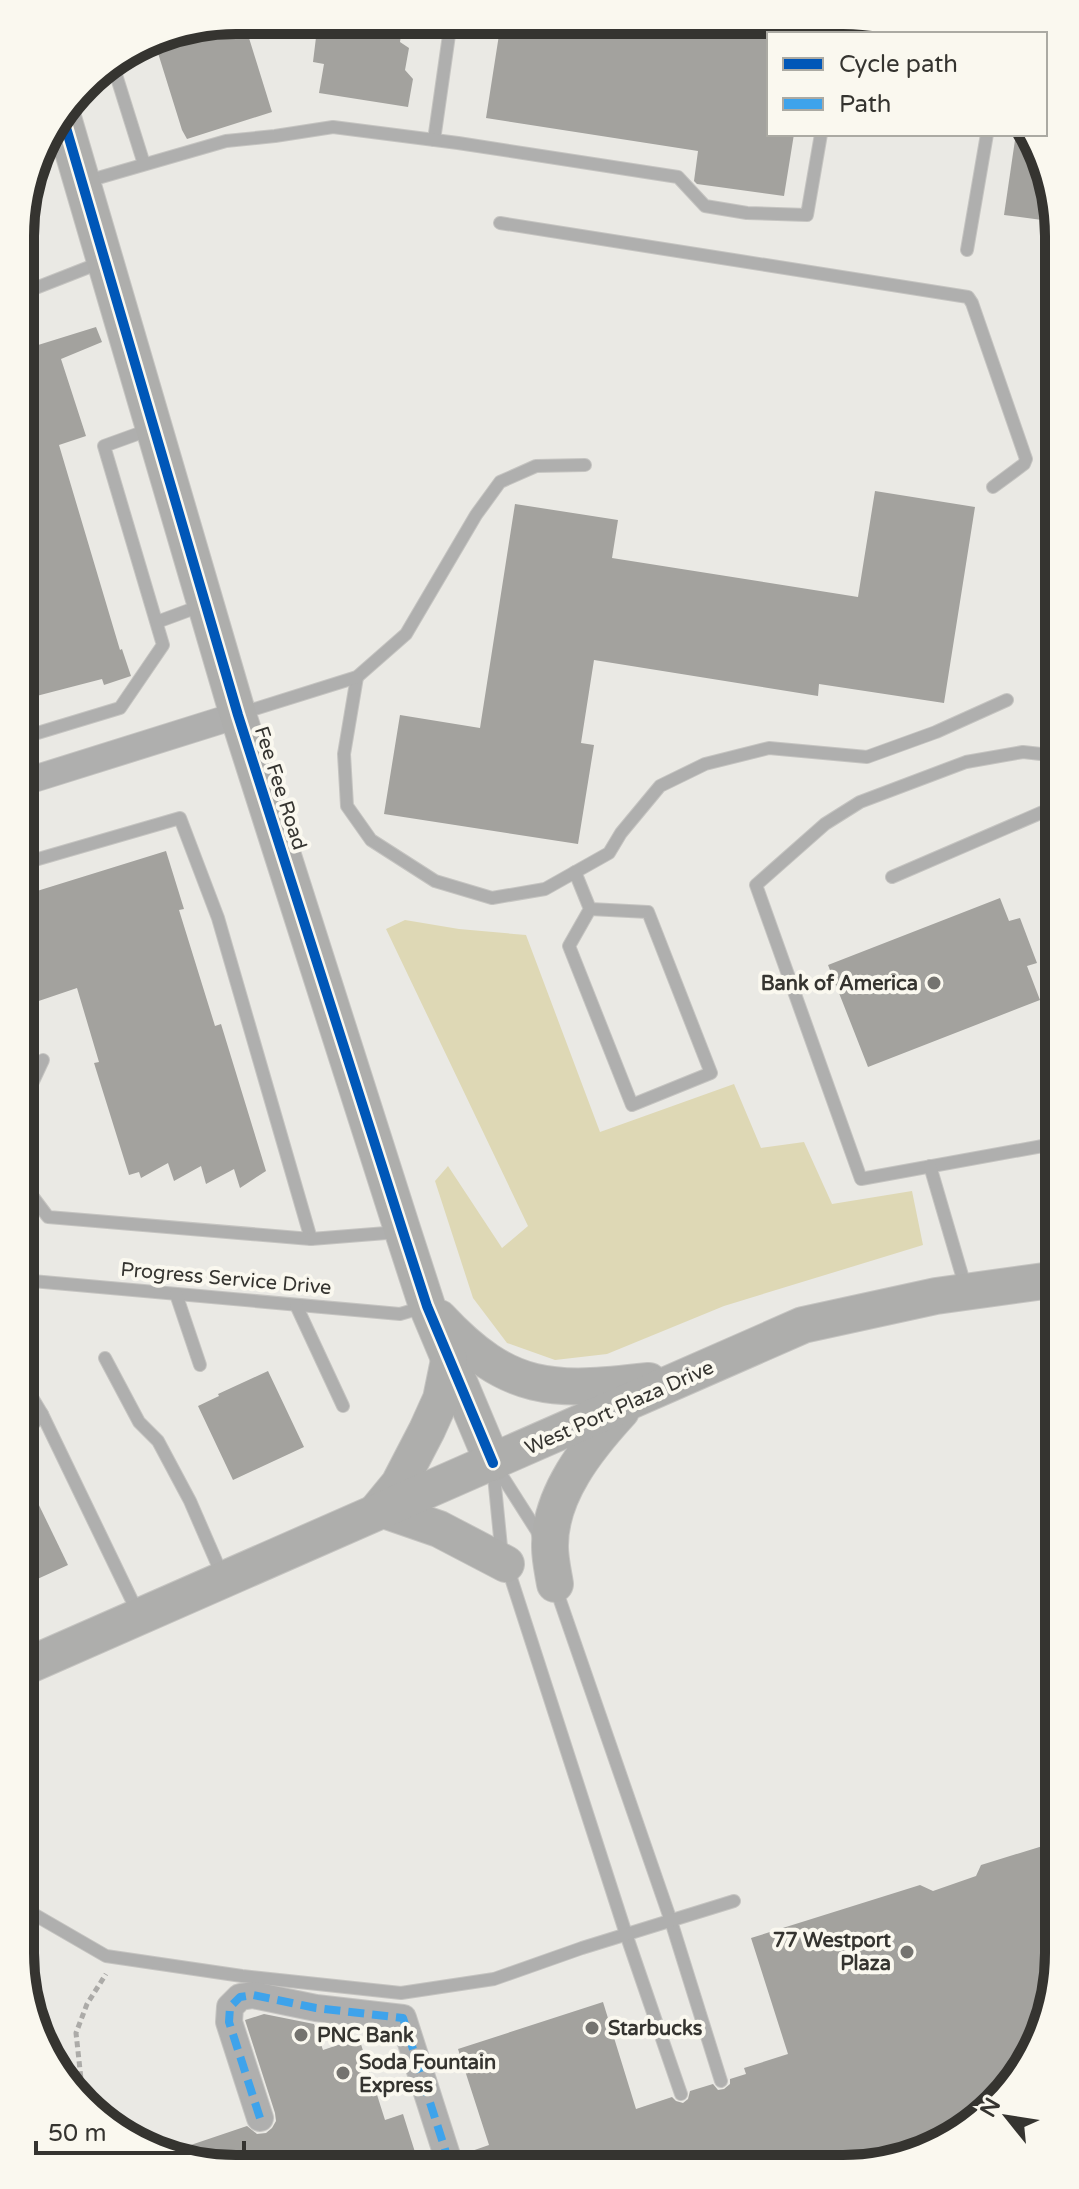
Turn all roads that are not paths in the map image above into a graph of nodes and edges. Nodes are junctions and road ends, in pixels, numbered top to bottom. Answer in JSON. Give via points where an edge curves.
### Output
{"nodes":[{"id":1,"x":449,"y":34,"type":"edge"},
{"id":2,"x":116,"y":74,"type":"edge"},
{"id":3,"x":66,"y":127,"type":"edge"},
{"id":4,"x":821,"y":136,"type":"edge"},
{"id":5,"x":987,"y":136,"type":"edge"},
{"id":6,"x":434,"y":140,"type":"junction"},
{"id":7,"x":144,"y":164,"type":"junction"},
{"id":8,"x":82,"y":182,"type":"junction"},
{"id":9,"x":500,"y":223,"type":"dead end"},
{"id":10,"x":967,"y":250,"type":"dead end"},
{"id":11,"x":105,"y":260,"type":"junction"},
{"id":12,"x":34,"y":289,"type":"edge"},
{"id":13,"x":155,"y":428,"type":"junction"},
{"id":14,"x":585,"y":465,"type":"dead end"},
{"id":15,"x":993,"y":487,"type":"dead end"},
{"id":16,"x":206,"y":604,"type":"junction"},
{"id":17,"x":157,"y":622,"type":"junction"},
{"id":18,"x":357,"y":677,"type":"junction"},
{"id":19,"x":1007,"y":700,"type":"dead end"},
{"id":20,"x":238,"y":715,"type":"junction"},
{"id":21,"x":34,"y":734,"type":"edge"},
{"id":22,"x":1045,"y":754,"type":"edge"},
{"id":23,"x":34,"y":779,"type":"edge"},
{"id":24,"x":1045,"y":811,"type":"edge"},
{"id":25,"x":34,"y":860,"type":"edge"},
{"id":26,"x":575,"y":872,"type":"junction"},
{"id":27,"x":892,"y":877,"type":"dead end"},
{"id":28,"x":590,"y":909,"type":"junction"},
{"id":29,"x":43,"y":1060,"type":"dead end"},
{"id":30,"x":34,"y":1079,"type":"edge"},
{"id":31,"x":1045,"y":1145,"type":"edge"},
{"id":32,"x":930,"y":1166,"type":"junction"},
{"id":33,"x":34,"y":1198,"type":"edge"},
{"id":34,"x":403,"y":1232,"type":"junction"},
{"id":35,"x":311,"y":1239,"type":"junction"},
{"id":36,"x":34,"y":1281,"type":"edge"},
{"id":37,"x":1045,"y":1281,"type":"edge"},
{"id":38,"x":966,"y":1292,"type":"junction"},
{"id":39,"x":176,"y":1294,"type":"junction"},
{"id":40,"x":296,"y":1305,"type":"junction"},
{"id":41,"x":427,"y":1306,"type":"junction"},
{"id":42,"x":105,"y":1358,"type":"dead end"},
{"id":43,"x":449,"y":1360,"type":"junction"},
{"id":44,"x":200,"y":1365,"type":"dead end"},
{"id":45,"x":682,"y":1377,"type":"junction"},
{"id":46,"x":34,"y":1401,"type":"edge"},
{"id":47,"x":630,"y":1402,"type":"junction"},
{"id":48,"x":343,"y":1406,"type":"dead end"},
{"id":49,"x":42,"y":1414,"type":"junction"},
{"id":50,"x":34,"y":1423,"type":"edge"},
{"id":51,"x":493,"y":1463,"type":"junction"},
{"id":52,"x":379,"y":1512,"type":"junction"},
{"id":53,"x":506,"y":1564,"type":"junction"},
{"id":54,"x":224,"y":1580,"type":"junction"},
{"id":55,"x":555,"y":1584,"type":"junction"},
{"id":56,"x":140,"y":1616,"type":"junction"},
{"id":57,"x":34,"y":1663,"type":"edge"},
{"id":58,"x":734,"y":1901,"type":"dead end"},
{"id":59,"x":34,"y":1914,"type":"edge"},
{"id":60,"x":671,"y":1921,"type":"junction"},
{"id":61,"x":626,"y":1934,"type":"junction"},
{"id":62,"x":721,"y":2081,"type":"dead end"},
{"id":63,"x":681,"y":2094,"type":"dead end"},
{"id":64,"x":260,"y":2118,"type":"dead end"},
{"id":65,"x":447,"y":2155,"type":"edge"}],
"edges":[{"from":1,"to":6,"type":"lane"},
{"from":2,"to":7,"type":"lane"},
{"from":3,"to":8,"type":"main road","name":"Fee Fee Road"},
{"from":4,"to":6,"type":"lane","via":[[807,215],[705,206],[678,177]]},
{"from":5,"to":10,"type":"lane"},
{"from":6,"to":7,"type":"lane","via":[[333,127],[226,141]]},
{"from":7,"to":8,"type":"lane"},
{"from":8,"to":11,"type":"main road","name":"Fee Fee Road"},
{"from":9,"to":15,"type":"lane","via":[[968,297],[1026,459]]},
{"from":11,"to":12,"type":"lane"},
{"from":11,"to":13,"type":"main road","name":"Fee Fee Road"},
{"from":13,"to":16,"type":"main road","name":"Fee Fee Road"},
{"from":13,"to":17,"type":"lane","via":[[104,446]]},
{"from":14,"to":18,"type":"lane","via":[[536,466],[500,482],[406,634]]},
{"from":16,"to":17,"type":"lane"},
{"from":16,"to":20,"type":"main road","name":"Fee Fee Road"},
{"from":17,"to":21,"type":"lane","via":[[163,645],[120,708]]},
{"from":18,"to":20,"type":"lane"},
{"from":18,"to":26,"type":"lane","via":[[344,754],[347,806],[371,840],[435,881],[492,898],[545,889]]},
{"from":19,"to":26,"type":"lane","via":[[867,757],[769,748],[705,764],[660,786],[609,853]]},
{"from":20,"to":23,"type":"street"},
{"from":20,"to":34,"type":"main road","name":"Fee Fee Road"},
{"from":22,"to":32,"type":"lane","via":[[1023,752],[966,762],[860,802],[825,824],[756,885],[861,1179]]},
{"from":24,"to":27,"type":"lane"},
{"from":25,"to":35,"type":"lane","via":[[180,818],[218,918]]},
{"from":26,"to":28,"type":"lane"},
{"from":28,"to":28,"type":"lane","via":[[569,946],[632,1105],[711,1073],[648,912]]},
{"from":29,"to":30,"type":"lane"},
{"from":31,"to":32,"type":"lane"},
{"from":32,"to":38,"type":"lane"},
{"from":33,"to":35,"type":"lane","via":[[48,1217]]},
{"from":34,"to":35,"type":"lane"},
{"from":34,"to":41,"type":"main road","name":"Fee Fee Road"},
{"from":36,"to":39,"type":"lane","name":"Progress Service Drive"},
{"from":37,"to":38,"type":"main road","name":"West Port Plaza Drive"},
{"from":38,"to":45,"type":"main road","name":"West Port Plaza Drive","via":[[803,1325]]},
{"from":39,"to":40,"type":"lane","name":"Progress Service Drive"},
{"from":39,"to":44,"type":"lane"},
{"from":40,"to":41,"type":"lane","name":"Progress Service Drive","via":[[400,1314]]},
{"from":40,"to":48,"type":"lane"},
{"from":41,"to":43,"type":"main road","name":"Fee Fee Road"},
{"from":41,"to":45,"type":"main road","via":[[483,1359],[535,1383],[590,1388]]},
{"from":42,"to":54,"type":"lane","via":[[139,1422],[158,1441]]},
{"from":43,"to":51,"type":"main road","name":"Fee Fee Road"},
{"from":43,"to":52,"type":"main road","via":[[441,1399],[427,1430]]},
{"from":45,"to":47,"type":"main road","name":"West Port Plaza Drive"},
{"from":46,"to":49,"type":"lane"},
{"from":47,"to":51,"type":"main road","name":"West Port Plaza Drive"},
{"from":47,"to":55,"type":"main road","via":[[573,1470],[561,1498],[550,1547]]},
{"from":49,"to":50,"type":"lane"},
{"from":49,"to":56,"type":"lane"},
{"from":51,"to":52,"type":"main road","name":"West Port Plaza Drive"},
{"from":51,"to":53,"type":"lane"},
{"from":51,"to":55,"type":"lane","via":[[537,1531]]},
{"from":52,"to":53,"type":"main road","via":[[439,1529]]},
{"from":52,"to":54,"type":"main road","name":"West Port Plaza Drive"},
{"from":53,"to":61,"type":"lane"},
{"from":54,"to":56,"type":"main road","name":"West Port Plaza Drive"},
{"from":55,"to":60,"type":"lane"},
{"from":56,"to":57,"type":"main road","name":"West Port Plaza Drive"},
{"from":58,"to":60,"type":"lane"},
{"from":59,"to":61,"type":"lane","via":[[106,1956],[401,1993],[494,1979]]},
{"from":60,"to":61,"type":"lane"},
{"from":60,"to":62,"type":"lane"},
{"from":61,"to":63,"type":"lane"},
{"from":64,"to":65,"type":"street","via":[[229,2022],[230,2007],[240,1997],[403,2018]]}]}
